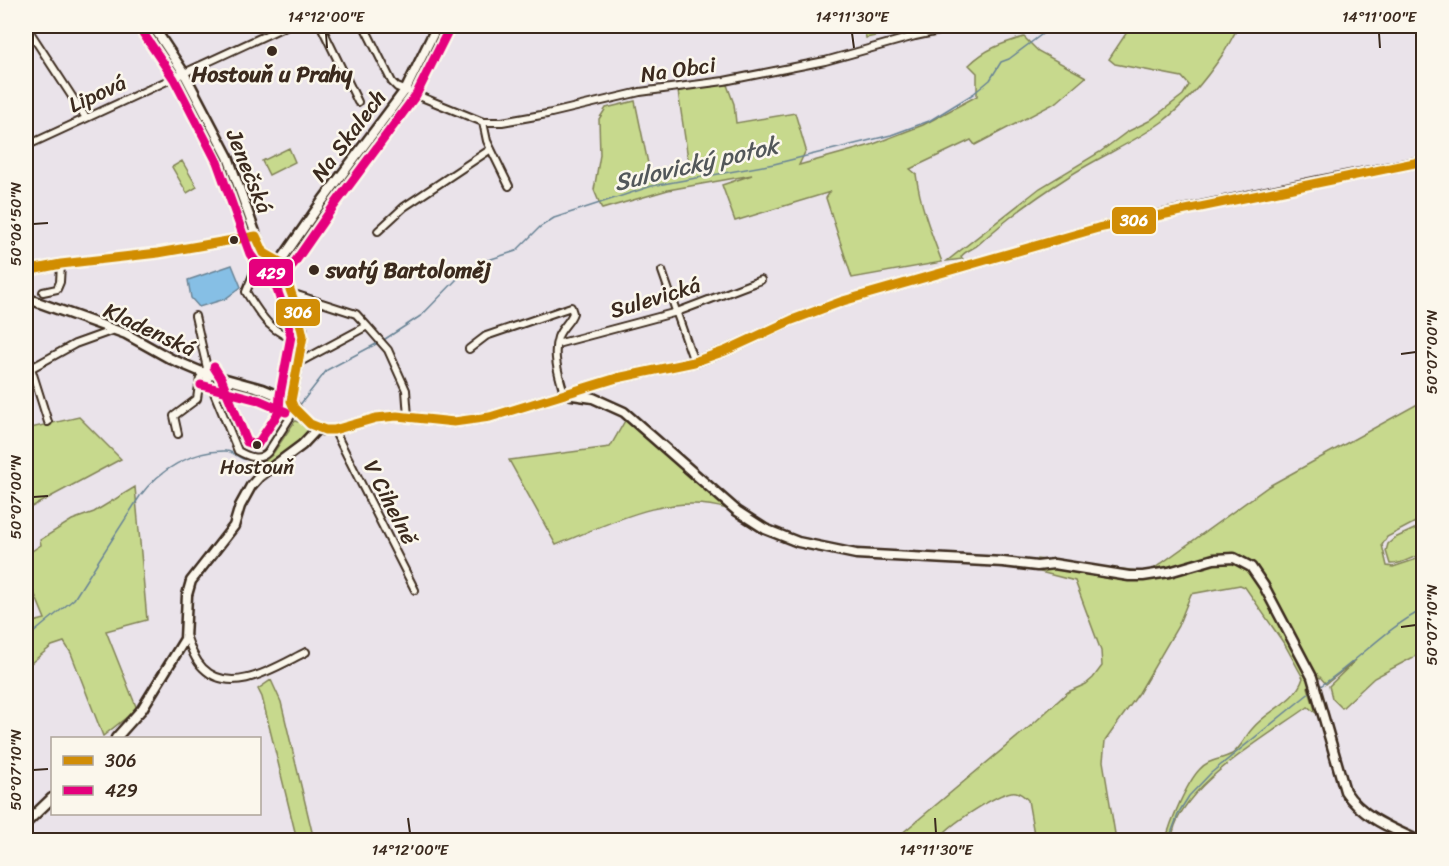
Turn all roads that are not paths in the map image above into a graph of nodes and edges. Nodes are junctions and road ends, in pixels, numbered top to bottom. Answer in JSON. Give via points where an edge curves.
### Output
{"nodes":[{"id":1,"x":26,"y":26,"type":"edge"},
{"id":2,"x":153,"y":26,"type":"edge"},
{"id":3,"x":286,"y":26,"type":"edge"},
{"id":4,"x":321,"y":26,"type":"edge"},
{"id":5,"x":364,"y":26,"type":"edge"},
{"id":6,"x":437,"y":26,"type":"edge"},
{"id":7,"x":958,"y":27,"type":"dead end"},
{"id":8,"x":184,"y":73,"type":"junction"},
{"id":9,"x":406,"y":89,"type":"junction"},
{"id":10,"x":358,"y":102,"type":"dead end"},
{"id":11,"x":86,"y":118,"type":"junction"},
{"id":12,"x":483,"y":122,"type":"junction"},
{"id":13,"x":26,"y":146,"type":"edge"},
{"id":14,"x":491,"y":149,"type":"junction"},
{"id":15,"x":1424,"y":161,"type":"edge"},
{"id":16,"x":509,"y":186,"type":"dead end"},
{"id":17,"x":378,"y":231,"type":"dead end"},
{"id":18,"x":256,"y":236,"type":"junction"},
{"id":19,"x":278,"y":260,"type":"junction"},
{"id":20,"x":61,"y":264,"type":"junction"},
{"id":21,"x":26,"y":271,"type":"edge"},
{"id":22,"x":662,"y":271,"type":"dead end"},
{"id":23,"x":761,"y":280,"type":"dead end"},
{"id":24,"x":43,"y":292,"type":"dead end"},
{"id":25,"x":291,"y":293,"type":"junction"},
{"id":26,"x":26,"y":298,"type":"edge"},
{"id":27,"x":677,"y":312,"type":"junction"},
{"id":28,"x":195,"y":316,"type":"dead end"},
{"id":29,"x":367,"y":326,"type":"junction"},
{"id":30,"x":114,"y":329,"type":"junction"},
{"id":31,"x":302,"y":342,"type":"junction"},
{"id":32,"x":557,"y":344,"type":"junction"},
{"id":33,"x":469,"y":350,"type":"dead end"},
{"id":34,"x":694,"y":362,"type":"junction"},
{"id":35,"x":298,"y":363,"type":"junction"},
{"id":36,"x":28,"y":370,"type":"edge"},
{"id":37,"x":204,"y":373,"type":"junction"},
{"id":38,"x":564,"y":393,"type":"junction"},
{"id":39,"x":291,"y":401,"type":"junction"},
{"id":40,"x":408,"y":417,"type":"junction"},
{"id":41,"x":48,"y":422,"type":"dead end"},
{"id":42,"x":318,"y":428,"type":"junction"},
{"id":43,"x":334,"y":430,"type":"junction"},
{"id":44,"x":178,"y":434,"type":"dead end"},
{"id":45,"x":415,"y":590,"type":"dead end"},
{"id":46,"x":186,"y":635,"type":"junction"},
{"id":47,"x":306,"y":652,"type":"dead end"},
{"id":48,"x":117,"y":737,"type":"edge"},
{"id":49,"x":51,"y":799,"type":"edge"},
{"id":50,"x":26,"y":823,"type":"edge"},
{"id":51,"x":1417,"y":840,"type":"edge"}],
"edges":[{"from":1,"to":11,"type":"street"},
{"from":2,"to":8,"type":"street","name":"Jenečská"},
{"from":3,"to":8,"type":"street","name":"Lipová"},
{"from":4,"to":10,"type":"street"},
{"from":5,"to":9,"type":"street","via":[[392,82]]},
{"from":6,"to":9,"type":"street","name":"Na Skalech"},
{"from":7,"to":12,"type":"street","name":"Na Obci","via":[[724,81],[640,92],[547,114]]},
{"from":8,"to":11,"type":"street","name":"Lipová"},
{"from":8,"to":18,"type":"street","name":"Jenečská","via":[[228,157]]},
{"from":9,"to":12,"type":"street","name":"Na Obci"},
{"from":9,"to":19,"type":"street","name":"Na Skalech"},
{"from":11,"to":13,"type":"street","name":"Lipová"},
{"from":12,"to":14,"type":"street"},
{"from":14,"to":16,"type":"street"},
{"from":14,"to":17,"type":"street","via":[[404,207]]},
{"from":15,"to":34,"type":"street","via":[[1098,228],[843,301]]},
{"from":18,"to":19,"type":"street","name":"Jenečská","via":[[264,253]]},
{"from":18,"to":20,"type":"street"},
{"from":19,"to":25,"type":"street","name":"Jenečská"},
{"from":19,"to":31,"type":"street","via":[[255,270],[246,292],[264,320],[284,337]]},
{"from":20,"to":21,"type":"street"},
{"from":20,"to":24,"type":"street","via":[[57,289]]},
{"from":22,"to":27,"type":"street"},
{"from":23,"to":27,"type":"street","name":"Sulevická"},
{"from":25,"to":29,"type":"street","via":[[356,314]]},
{"from":25,"to":31,"type":"street","name":"Jenečská"},
{"from":26,"to":30,"type":"street","name":"Kladenská"},
{"from":27,"to":32,"type":"street","name":"Sulevická"},
{"from":27,"to":34,"type":"street"},
{"from":28,"to":37,"type":"street","via":[[207,368]]},
{"from":29,"to":35,"type":"street"},
{"from":29,"to":40,"type":"street","via":[[388,350],[406,390]]},
{"from":30,"to":36,"type":"street","via":[[75,344]]},
{"from":30,"to":37,"type":"street","name":"Kladenská"},
{"from":31,"to":35,"type":"street","name":"Jenečská"},
{"from":32,"to":33,"type":"street","via":[[572,317],[571,307],[486,336]]},
{"from":32,"to":38,"type":"street","via":[[557,366]]},
{"from":34,"to":38,"type":"street"},
{"from":35,"to":39,"type":"street","name":"Jenečská"},
{"from":36,"to":41,"type":"street"},
{"from":37,"to":39,"type":"street","name":"Kladenská"},
{"from":37,"to":39,"type":"street","via":[[238,451],[246,455],[257,458],[268,452],[291,416]]},
{"from":37,"to":44,"type":"street","via":[[197,399],[174,416]]},
{"from":38,"to":40,"type":"street","via":[[490,417],[454,422]]},
{"from":38,"to":51,"type":"street","via":[[593,398],[624,412],[737,511],[765,529],[798,542],[856,554],[1054,564],[1129,576],[1234,558],[1251,567],[1264,586],[1312,677],[1351,801]]},
{"from":39,"to":42,"type":"street","name":"Kladenská"},
{"from":40,"to":43,"type":"street","via":[[376,418]]},
{"from":42,"to":43,"type":"street"},
{"from":42,"to":46,"type":"street","via":[[299,448],[253,482],[234,526],[191,581]]},
{"from":43,"to":45,"type":"street","name":"V Cihelně"},
{"from":46,"to":47,"type":"street","via":[[203,668],[216,677],[237,680],[258,676]]},
{"from":46,"to":48,"type":"street","via":[[142,709]]},
{"from":49,"to":50,"type":"street"}]}
